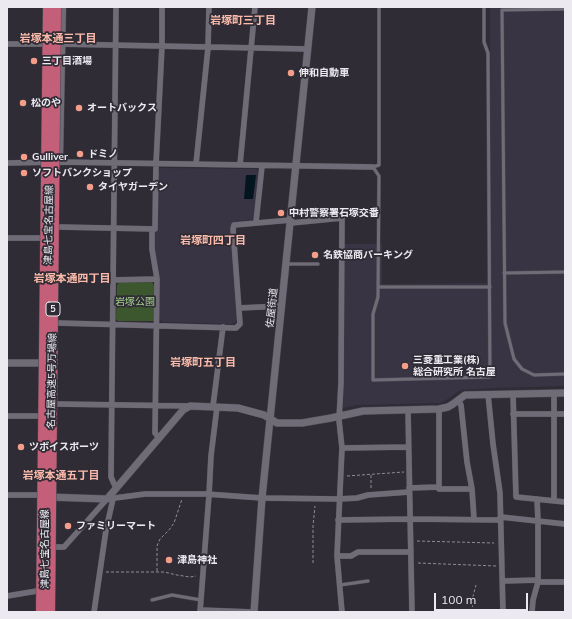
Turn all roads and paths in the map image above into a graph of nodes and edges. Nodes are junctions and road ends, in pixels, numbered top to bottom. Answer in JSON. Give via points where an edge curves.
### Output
{"nodes":[{"id":1,"x":44,"y":7,"type":"edge"},
{"id":2,"x":48,"y":7,"type":"edge"},
{"id":3,"x":56,"y":7,"type":"edge"},
{"id":4,"x":62,"y":7,"type":"edge"},
{"id":5,"x":116,"y":7,"type":"edge"},
{"id":6,"x":162,"y":7,"type":"edge"},
{"id":7,"x":208,"y":7,"type":"edge"},
{"id":8,"x":254,"y":7,"type":"edge"},
{"id":9,"x":312,"y":7,"type":"edge"},
{"id":10,"x":379,"y":7,"type":"edge"},
{"id":11,"x":484,"y":7,"type":"edge"},
{"id":12,"x":565,"y":9,"type":"edge"},
{"id":13,"x":7,"y":44,"type":"edge"},
{"id":14,"x":43,"y":44,"type":"junction"},
{"id":15,"x":61,"y":44,"type":"junction"},
{"id":16,"x":116,"y":45,"type":"junction"},
{"id":17,"x":162,"y":46,"type":"junction"},
{"id":18,"x":208,"y":48,"type":"junction"},
{"id":19,"x":251,"y":48,"type":"junction"},
{"id":20,"x":308,"y":49,"type":"junction"},
{"id":21,"x":59,"y":162,"type":"junction"},
{"id":22,"x":7,"y":163,"type":"edge"},
{"id":23,"x":41,"y":163,"type":"junction"},
{"id":24,"x":115,"y":164,"type":"junction"},
{"id":25,"x":156,"y":164,"type":"junction"},
{"id":26,"x":196,"y":164,"type":"junction"},
{"id":27,"x":240,"y":165,"type":"junction"},
{"id":28,"x":262,"y":166,"type":"junction"},
{"id":29,"x":296,"y":167,"type":"junction"},
{"id":30,"x":373,"y":168,"type":"junction"},
{"id":31,"x":256,"y":222,"type":"junction"},
{"id":32,"x":291,"y":222,"type":"junction"},
{"id":33,"x":59,"y":227,"type":"junction"},
{"id":34,"x":114,"y":228,"type":"junction"},
{"id":35,"x":152,"y":228,"type":"junction"},
{"id":36,"x":7,"y":238,"type":"edge"},
{"id":37,"x":41,"y":238,"type":"junction"},
{"id":38,"x":286,"y":264,"type":"junction"},
{"id":39,"x":318,"y":264,"type":"dead end"},
{"id":40,"x":565,"y":272,"type":"edge"},
{"id":41,"x":504,"y":273,"type":"junction"},
{"id":42,"x":157,"y":279,"type":"junction"},
{"id":43,"x":114,"y":280,"type":"junction"},
{"id":44,"x":378,"y":287,"type":"junction"},
{"id":45,"x":490,"y":287,"type":"junction"},
{"id":46,"x":282,"y":306,"type":"junction"},
{"id":47,"x":239,"y":308,"type":"junction"},
{"id":48,"x":58,"y":323,"type":"junction"},
{"id":49,"x":113,"y":325,"type":"junction"},
{"id":50,"x":156,"y":325,"type":"junction"},
{"id":51,"x":223,"y":327,"type":"junction"},
{"id":52,"x":7,"y":363,"type":"edge"},
{"id":53,"x":39,"y":363,"type":"junction"},
{"id":54,"x":57,"y":363,"type":"junction"},
{"id":55,"x":565,"y":374,"type":"edge"},
{"id":56,"x":554,"y":393,"type":"junction"},
{"id":57,"x":565,"y":393,"type":"edge"},
{"id":58,"x":488,"y":394,"type":"junction"},
{"id":59,"x":513,"y":394,"type":"junction"},
{"id":60,"x":458,"y":400,"type":"junction"},
{"id":61,"x":56,"y":404,"type":"junction"},
{"id":62,"x":112,"y":404,"type":"junction"},
{"id":63,"x":156,"y":405,"type":"junction"},
{"id":64,"x":190,"y":406,"type":"junction"},
{"id":65,"x":215,"y":407,"type":"junction"},
{"id":66,"x":439,"y":409,"type":"junction"},
{"id":67,"x":408,"y":410,"type":"junction"},
{"id":68,"x":513,"y":414,"type":"junction"},
{"id":69,"x":554,"y":414,"type":"junction"},
{"id":70,"x":565,"y":414,"type":"edge"},
{"id":71,"x":7,"y":416,"type":"edge"},
{"id":72,"x":38,"y":416,"type":"junction"},
{"id":73,"x":339,"y":416,"type":"junction"},
{"id":74,"x":270,"y":419,"type":"junction"},
{"id":75,"x":159,"y":438,"type":"junction"},
{"id":76,"x":408,"y":447,"type":"junction"},
{"id":77,"x":342,"y":448,"type":"junction"},
{"id":78,"x":408,"y":471,"type":"junction"},
{"id":79,"x":371,"y":474,"type":"junction"},
{"id":80,"x":341,"y":476,"type":"junction"},
{"id":81,"x":439,"y":487,"type":"junction"},
{"id":82,"x":116,"y":488,"type":"junction"},
{"id":83,"x":472,"y":489,"type":"junction"},
{"id":84,"x":409,"y":490,"type":"junction"},
{"id":85,"x":7,"y":495,"type":"edge"},
{"id":86,"x":38,"y":495,"type":"junction"},
{"id":87,"x":183,"y":495,"type":"junction"},
{"id":88,"x":209,"y":495,"type":"junction"},
{"id":89,"x":371,"y":495,"type":"junction"},
{"id":90,"x":55,"y":498,"type":"junction"},
{"id":91,"x":262,"y":498,"type":"junction"},
{"id":92,"x":110,"y":499,"type":"junction"},
{"id":93,"x":316,"y":499,"type":"junction"},
{"id":94,"x":339,"y":499,"type":"junction"},
{"id":95,"x":537,"y":499,"type":"junction"},
{"id":96,"x":554,"y":501,"type":"junction"},
{"id":97,"x":565,"y":502,"type":"edge"},
{"id":98,"x":501,"y":517,"type":"junction"},
{"id":99,"x":410,"y":519,"type":"junction"},
{"id":100,"x":474,"y":519,"type":"junction"},
{"id":101,"x":338,"y":520,"type":"junction"},
{"id":102,"x":538,"y":521,"type":"junction"},
{"id":103,"x":565,"y":524,"type":"edge"},
{"id":104,"x":411,"y":541,"type":"junction"},
{"id":105,"x":502,"y":543,"type":"junction"},
{"id":106,"x":55,"y":547,"type":"junction"},
{"id":107,"x":411,"y":552,"type":"junction"},
{"id":108,"x":337,"y":556,"type":"junction"},
{"id":109,"x":313,"y":563,"type":"dead end"},
{"id":110,"x":411,"y":563,"type":"junction"},
{"id":111,"x":502,"y":567,"type":"junction"},
{"id":112,"x":100,"y":572,"type":"junction"},
{"id":113,"x":158,"y":572,"type":"junction"},
{"id":114,"x":202,"y":577,"type":"junction"},
{"id":115,"x":368,"y":581,"type":"dead end"},
{"id":116,"x":503,"y":581,"type":"junction"},
{"id":117,"x":538,"y":581,"type":"junction"},
{"id":118,"x":565,"y":582,"type":"edge"},
{"id":119,"x":340,"y":585,"type":"junction"},
{"id":120,"x":476,"y":585,"type":"dead end"},
{"id":121,"x":37,"y":591,"type":"junction"},
{"id":122,"x":7,"y":596,"type":"edge"},
{"id":123,"x":152,"y":600,"type":"dead end"},
{"id":124,"x":201,"y":600,"type":"junction"},
{"id":125,"x":200,"y":611,"type":"edge"},
{"id":126,"x":37,"y":612,"type":"edge"},
{"id":127,"x":41,"y":612,"type":"edge"},
{"id":128,"x":50,"y":612,"type":"edge"},
{"id":129,"x":55,"y":612,"type":"edge"},
{"id":130,"x":94,"y":612,"type":"edge"},
{"id":131,"x":253,"y":612,"type":"edge"},
{"id":132,"x":342,"y":612,"type":"edge"},
{"id":133,"x":412,"y":612,"type":"edge"},
{"id":134,"x":473,"y":612,"type":"edge"},
{"id":135,"x":504,"y":612,"type":"edge"},
{"id":136,"x":532,"y":612,"type":"edge"}],
"edges":[{"from":1,"to":14,"type":"main road","name":"津島七宝名古屋線"},
{"from":2,"to":127,"type":"highway","name":"名古屋高速5号万場線","number":"5","bridge":true},
{"from":3,"to":128,"type":"highway","name":"名古屋高速5号万場線","number":"5","bridge":true},
{"from":4,"to":15,"type":"main road","name":"津島七宝名古屋線"},
{"from":5,"to":16,"type":"street"},
{"from":6,"to":17,"type":"street"},
{"from":7,"to":18,"type":"street"},
{"from":8,"to":19,"type":"street"},
{"from":9,"to":20,"type":"street","name":"佐屋街道"},
{"from":10,"to":30,"type":"lane","via":[[380,165]]},
{"from":11,"to":45,"type":"lane","via":[[484,42],[488,53]]},
{"from":12,"to":41,"type":"lane","via":[[502,10]]},
{"from":13,"to":14,"type":"street"},
{"from":14,"to":15,"type":"street"},
{"from":14,"to":23,"type":"main road","name":"津島七宝名古屋線"},
{"from":15,"to":16,"type":"street"},
{"from":15,"to":21,"type":"main road","name":"津島七宝名古屋線"},
{"from":16,"to":17,"type":"street"},
{"from":16,"to":24,"type":"street"},
{"from":17,"to":18,"type":"street"},
{"from":17,"to":25,"type":"street"},
{"from":18,"to":19,"type":"street"},
{"from":18,"to":26,"type":"street"},
{"from":19,"to":20,"type":"street"},
{"from":19,"to":27,"type":"street"},
{"from":20,"to":29,"type":"street","name":"佐屋街道"},
{"from":21,"to":23,"type":"street"},
{"from":21,"to":24,"type":"street"},
{"from":21,"to":33,"type":"main road","name":"津島七宝名古屋線"},
{"from":22,"to":23,"type":"street"},
{"from":23,"to":37,"type":"main road","name":"津島七宝名古屋線"},
{"from":24,"to":25,"type":"street"},
{"from":24,"to":34,"type":"street"},
{"from":25,"to":26,"type":"street"},
{"from":25,"to":35,"type":"street","via":[[155,228]]},
{"from":26,"to":27,"type":"street"},
{"from":27,"to":28,"type":"street"},
{"from":28,"to":29,"type":"street"},
{"from":28,"to":31,"type":"street"},
{"from":29,"to":30,"type":"street"},
{"from":29,"to":32,"type":"street","name":"佐屋街道"},
{"from":30,"to":44,"type":"lane","via":[[379,176]]},
{"from":31,"to":32,"type":"street"},
{"from":31,"to":47,"type":"street","via":[[234,225],[233,229]]},
{"from":32,"to":38,"type":"street","name":"佐屋街道"},
{"from":32,"to":73,"type":"street","via":[[342,218]]},
{"from":33,"to":34,"type":"street"},
{"from":33,"to":48,"type":"main road","name":"津島七宝名古屋線"},
{"from":34,"to":35,"type":"street"},
{"from":34,"to":43,"type":"street"},
{"from":35,"to":42,"type":"street","via":[[152,249]]},
{"from":36,"to":37,"type":"street"},
{"from":37,"to":53,"type":"main road","name":"津島七宝名古屋線"},
{"from":38,"to":39,"type":"lane"},
{"from":38,"to":46,"type":"street","name":"佐屋街道"},
{"from":40,"to":41,"type":"lane"},
{"from":41,"to":55,"type":"lane","via":[[505,323],[514,359],[522,369],[534,375]]},
{"from":42,"to":43,"type":"street"},
{"from":42,"to":50,"type":"street"},
{"from":43,"to":49,"type":"street"},
{"from":44,"to":45,"type":"lane"},
{"from":44,"to":45,"type":"lane","via":[[373,314],[373,380],[490,377]]},
{"from":46,"to":47,"type":"street"},
{"from":46,"to":74,"type":"street","name":"佐屋街道"},
{"from":47,"to":51,"type":"street","via":[[240,324],[236,328]]},
{"from":48,"to":49,"type":"street"},
{"from":48,"to":54,"type":"main road","name":"津島七宝名古屋線"},
{"from":49,"to":50,"type":"street"},
{"from":49,"to":62,"type":"street"},
{"from":50,"to":51,"type":"street"},
{"from":50,"to":63,"type":"street"},
{"from":51,"to":65,"type":"street"},
{"from":52,"to":53,"type":"street"},
{"from":53,"to":54,"type":"street"},
{"from":53,"to":72,"type":"main road","name":"津島七宝名古屋線"},
{"from":54,"to":61,"type":"main road","name":"津島七宝名古屋線"},
{"from":56,"to":57,"type":"street"},
{"from":56,"to":59,"type":"street"},
{"from":56,"to":69,"type":"street"},
{"from":58,"to":59,"type":"street"},
{"from":58,"to":60,"type":"street","via":[[465,395]]},
{"from":58,"to":98,"type":"street"},
{"from":59,"to":68,"type":"street"},
{"from":60,"to":66,"type":"street","via":[[448,407]]},
{"from":60,"to":83,"type":"street","via":[[461,405]]},
{"from":61,"to":62,"type":"street"},
{"from":61,"to":90,"type":"main road","name":"津島七宝名古屋線"},
{"from":62,"to":63,"type":"street"},
{"from":62,"to":82,"type":"street","via":[[111,477]]},
{"from":63,"to":64,"type":"street"},
{"from":63,"to":75,"type":"street","via":[[155,433]]},
{"from":64,"to":65,"type":"street"},
{"from":64,"to":75,"type":"street","via":[[183,410]]},
{"from":65,"to":74,"type":"street","via":[[245,410]]},
{"from":65,"to":88,"type":"street"},
{"from":66,"to":67,"type":"street"},
{"from":66,"to":81,"type":"street"},
{"from":67,"to":73,"type":"street","via":[[363,411]]},
{"from":67,"to":76,"type":"street"},
{"from":68,"to":69,"type":"street"},
{"from":68,"to":95,"type":"street","via":[[516,497]]},
{"from":69,"to":70,"type":"street"},
{"from":69,"to":96,"type":"street"},
{"from":71,"to":72,"type":"street"},
{"from":72,"to":86,"type":"main road","name":"津島七宝名古屋線"},
{"from":73,"to":74,"type":"street","via":[[302,423],[277,423]]},
{"from":73,"to":77,"type":"street"},
{"from":74,"to":91,"type":"street","name":"佐屋街道"},
{"from":75,"to":82,"type":"street"},
{"from":76,"to":77,"type":"street"},
{"from":76,"to":78,"type":"street"},
{"from":77,"to":80,"type":"street"},
{"from":78,"to":79,"type":"path"},
{"from":78,"to":84,"type":"street"},
{"from":79,"to":80,"type":"path"},
{"from":79,"to":89,"type":"path"},
{"from":80,"to":94,"type":"street"},
{"from":81,"to":83,"type":"street"},
{"from":81,"to":84,"type":"street"},
{"from":82,"to":92,"type":"street"},
{"from":83,"to":100,"type":"street"},
{"from":84,"to":89,"type":"street"},
{"from":84,"to":99,"type":"street"},
{"from":85,"to":86,"type":"street"},
{"from":86,"to":90,"type":"street"},
{"from":86,"to":121,"type":"main road","name":"津島七宝名古屋線"},
{"from":87,"to":88,"type":"street"},
{"from":87,"to":92,"type":"street","via":[[145,494]]},
{"from":87,"to":113,"type":"path","via":[[174,523],[157,546]]},
{"from":88,"to":91,"type":"street"},
{"from":88,"to":114,"type":"street"},
{"from":89,"to":94,"type":"street"},
{"from":90,"to":92,"type":"street"},
{"from":90,"to":106,"type":"main road","name":"津島七宝名古屋線"},
{"from":91,"to":93,"type":"street"},
{"from":91,"to":131,"type":"street","name":"佐屋街道"},
{"from":92,"to":106,"type":"street","via":[[64,547]]},
{"from":92,"to":112,"type":"street"},
{"from":93,"to":94,"type":"street"},
{"from":93,"to":109,"type":"path"},
{"from":94,"to":101,"type":"street"},
{"from":95,"to":96,"type":"street"},
{"from":95,"to":102,"type":"street"},
{"from":96,"to":97,"type":"street"},
{"from":98,"to":100,"type":"street","via":[[498,520]]},
{"from":98,"to":102,"type":"street"},
{"from":98,"to":105,"type":"street"},
{"from":99,"to":100,"type":"street"},
{"from":99,"to":101,"type":"street"},
{"from":99,"to":104,"type":"street"},
{"from":101,"to":108,"type":"street"},
{"from":102,"to":103,"type":"street"},
{"from":102,"to":117,"type":"street"},
{"from":104,"to":105,"type":"path"},
{"from":104,"to":107,"type":"street"},
{"from":105,"to":111,"type":"street"},
{"from":106,"to":129,"type":"main road","name":"津島七宝名古屋線"},
{"from":107,"to":108,"type":"street","via":[[358,552],[350,556]]},
{"from":107,"to":110,"type":"street"},
{"from":108,"to":119,"type":"street"},
{"from":110,"to":111,"type":"path"},
{"from":110,"to":133,"type":"street"},
{"from":111,"to":116,"type":"street"},
{"from":112,"to":113,"type":"path"},
{"from":112,"to":130,"type":"street"},
{"from":113,"to":114,"type":"path"},
{"from":114,"to":124,"type":"street"},
{"from":115,"to":119,"type":"lane"},
{"from":116,"to":117,"type":"street"},
{"from":116,"to":135,"type":"street"},
{"from":117,"to":118,"type":"street"},
{"from":117,"to":136,"type":"street"},
{"from":119,"to":132,"type":"street"},
{"from":120,"to":134,"type":"path","via":[[472,600]]},
{"from":121,"to":122,"type":"street"},
{"from":121,"to":126,"type":"main road","name":"津島七宝名古屋線"},
{"from":123,"to":124,"type":"lane","via":[[172,595]]},
{"from":124,"to":125,"type":"street"},
{"from":125,"to":131,"type":"street"}]}
